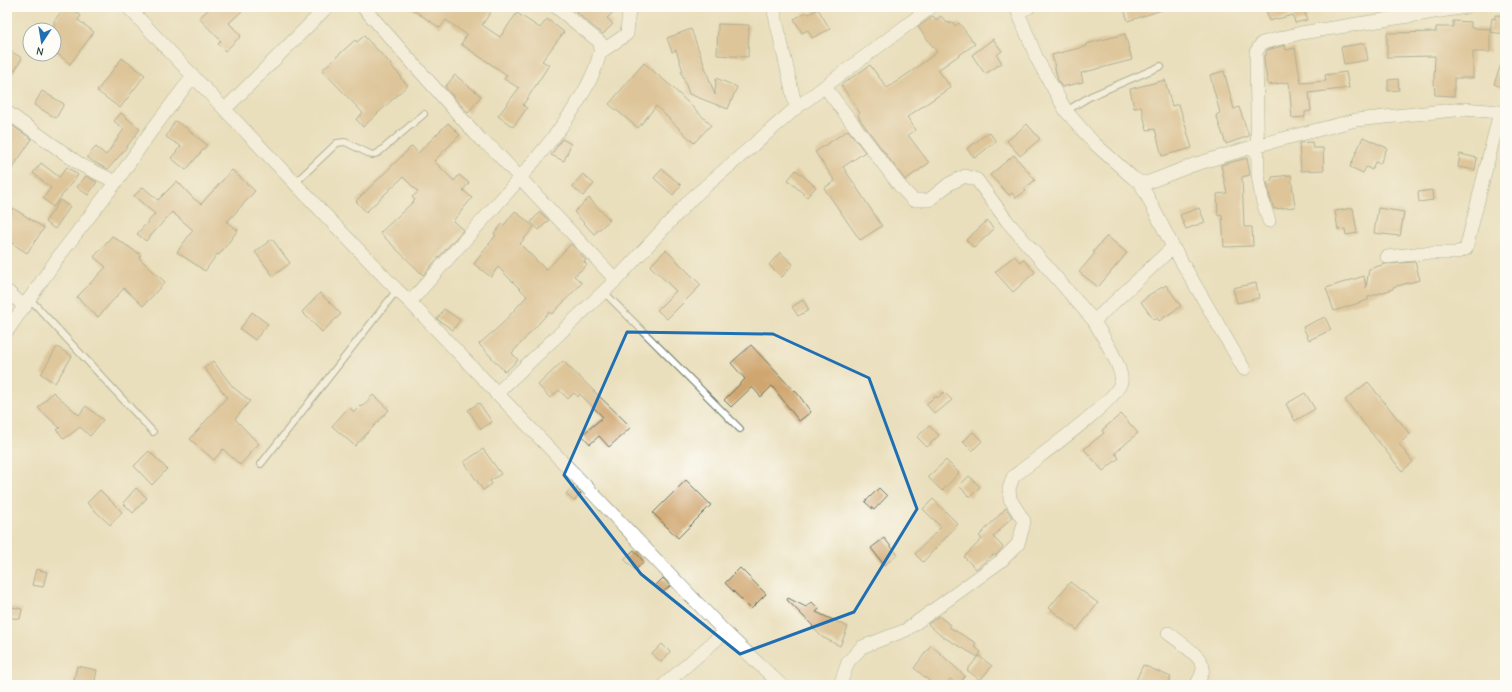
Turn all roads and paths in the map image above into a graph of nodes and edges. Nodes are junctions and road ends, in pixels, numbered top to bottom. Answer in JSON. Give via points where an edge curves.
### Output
{"nodes":[{"id":1,"x":128,"y":7,"type":"edge"},
{"id":2,"x":327,"y":7,"type":"edge"},
{"id":3,"x":363,"y":7,"type":"edge"},
{"id":4,"x":556,"y":7,"type":"edge"},
{"id":5,"x":629,"y":7,"type":"edge"},
{"id":6,"x":773,"y":7,"type":"edge"},
{"id":7,"x":931,"y":7,"type":"edge"},
{"id":8,"x":1466,"y":7,"type":"edge"},
{"id":9,"x":1021,"y":9,"type":"edge"},
{"id":10,"x":601,"y":52,"type":"junction"},
{"id":11,"x":1161,"y":66,"type":"dead end"},
{"id":12,"x":193,"y":76,"type":"junction"},
{"id":13,"x":825,"y":87,"type":"junction"},
{"id":14,"x":796,"y":108,"type":"junction"},
{"id":15,"x":225,"y":109,"type":"junction"},
{"id":16,"x":1066,"y":111,"type":"junction"},
{"id":17,"x":7,"y":112,"type":"edge"},
{"id":18,"x":1503,"y":113,"type":"edge"},
{"id":19,"x":424,"y":114,"type":"dead end"},
{"id":20,"x":1259,"y":145,"type":"junction"},
{"id":21,"x":520,"y":178,"type":"junction"},
{"id":22,"x":116,"y":182,"type":"junction"},
{"id":23,"x":295,"y":182,"type":"junction"},
{"id":24,"x":1140,"y":182,"type":"junction"},
{"id":25,"x":1270,"y":221,"type":"dead end"},
{"id":26,"x":1173,"y":247,"type":"junction"},
{"id":27,"x":1387,"y":257,"type":"dead end"},
{"id":28,"x":616,"y":280,"type":"junction"},
{"id":29,"x":397,"y":290,"type":"junction"},
{"id":30,"x":7,"y":291,"type":"edge"},
{"id":31,"x":603,"y":291,"type":"junction"},
{"id":32,"x":410,"y":302,"type":"junction"},
{"id":33,"x":27,"y":303,"type":"junction"},
{"id":34,"x":1094,"y":321,"type":"junction"},
{"id":35,"x":7,"y":331,"type":"edge"},
{"id":36,"x":1244,"y":369,"type":"dead end"},
{"id":37,"x":496,"y":394,"type":"junction"},
{"id":38,"x":740,"y":429,"type":"dead end"},
{"id":39,"x":153,"y":432,"type":"dead end"},
{"id":40,"x":261,"y":464,"type":"dead end"},
{"id":41,"x":725,"y":632,"type":"junction"},
{"id":42,"x":1168,"y":633,"type":"dead end"},
{"id":43,"x":664,"y":685,"type":"edge"},
{"id":44,"x":781,"y":685,"type":"edge"},
{"id":45,"x":840,"y":685,"type":"edge"},
{"id":46,"x":1196,"y":685,"type":"edge"}],
"edges":[{"from":1,"to":12,"type":"street"},
{"from":2,"to":15,"type":"street"},
{"from":3,"to":21,"type":"street","via":[[481,140]]},
{"from":4,"to":10,"type":"street","via":[[601,43]]},
{"from":5,"to":10,"type":"street","via":[[627,34]]},
{"from":6,"to":14,"type":"street"},
{"from":7,"to":13,"type":"street"},
{"from":8,"to":20,"type":"street","via":[[1301,33],[1262,43],[1256,52]]},
{"from":9,"to":16,"type":"street","via":[[1037,59]]},
{"from":10,"to":21,"type":"street","via":[[593,75],[576,104]]},
{"from":11,"to":16,"type":"lane","via":[[1091,96]]},
{"from":12,"to":15,"type":"street"},
{"from":12,"to":22,"type":"street"},
{"from":13,"to":14,"type":"street"},
{"from":13,"to":34,"type":"street","via":[[913,200],[929,200],[949,184],[965,176],[977,180],[1007,221]]},
{"from":14,"to":28,"type":"street","via":[[691,199]]},
{"from":15,"to":23,"type":"street"},
{"from":16,"to":24,"type":"street","via":[[1094,142]]},
{"from":17,"to":22,"type":"street","via":[[81,166]]},
{"from":18,"to":20,"type":"street","via":[[1464,109],[1356,120]]},
{"from":18,"to":27,"type":"street","via":[[1466,249],[1455,253]]},
{"from":19,"to":23,"type":"lane","via":[[378,153],[372,155],[344,142],[337,143]]},
{"from":20,"to":24,"type":"street","via":[[1193,165],[1149,182]]},
{"from":20,"to":25,"type":"street","via":[[1258,175],[1262,199]]},
{"from":21,"to":28,"type":"street"},
{"from":21,"to":32,"type":"street"},
{"from":22,"to":33,"type":"street","via":[[59,256]]},
{"from":23,"to":29,"type":"street"},
{"from":24,"to":26,"type":"street"},
{"from":26,"to":34,"type":"street"},
{"from":26,"to":36,"type":"street"},
{"from":28,"to":31,"type":"street"},
{"from":29,"to":32,"type":"street"},
{"from":29,"to":40,"type":"lane"},
{"from":30,"to":33,"type":"street"},
{"from":31,"to":37,"type":"street"},
{"from":31,"to":38,"type":"lane"},
{"from":32,"to":37,"type":"street"},
{"from":33,"to":35,"type":"street"},
{"from":33,"to":39,"type":"lane"},
{"from":34,"to":45,"type":"street","via":[[1120,369],[1121,382],[1118,389],[1098,410],[1013,477],[1009,489],[1010,499],[1024,521],[1018,544],[1001,561],[906,630],[862,647],[848,662]]},
{"from":37,"to":41,"type":"street"},
{"from":41,"to":43,"type":"street"},
{"from":41,"to":44,"type":"street"},
{"from":42,"to":46,"type":"street","via":[[1201,660],[1203,667]]}]}
